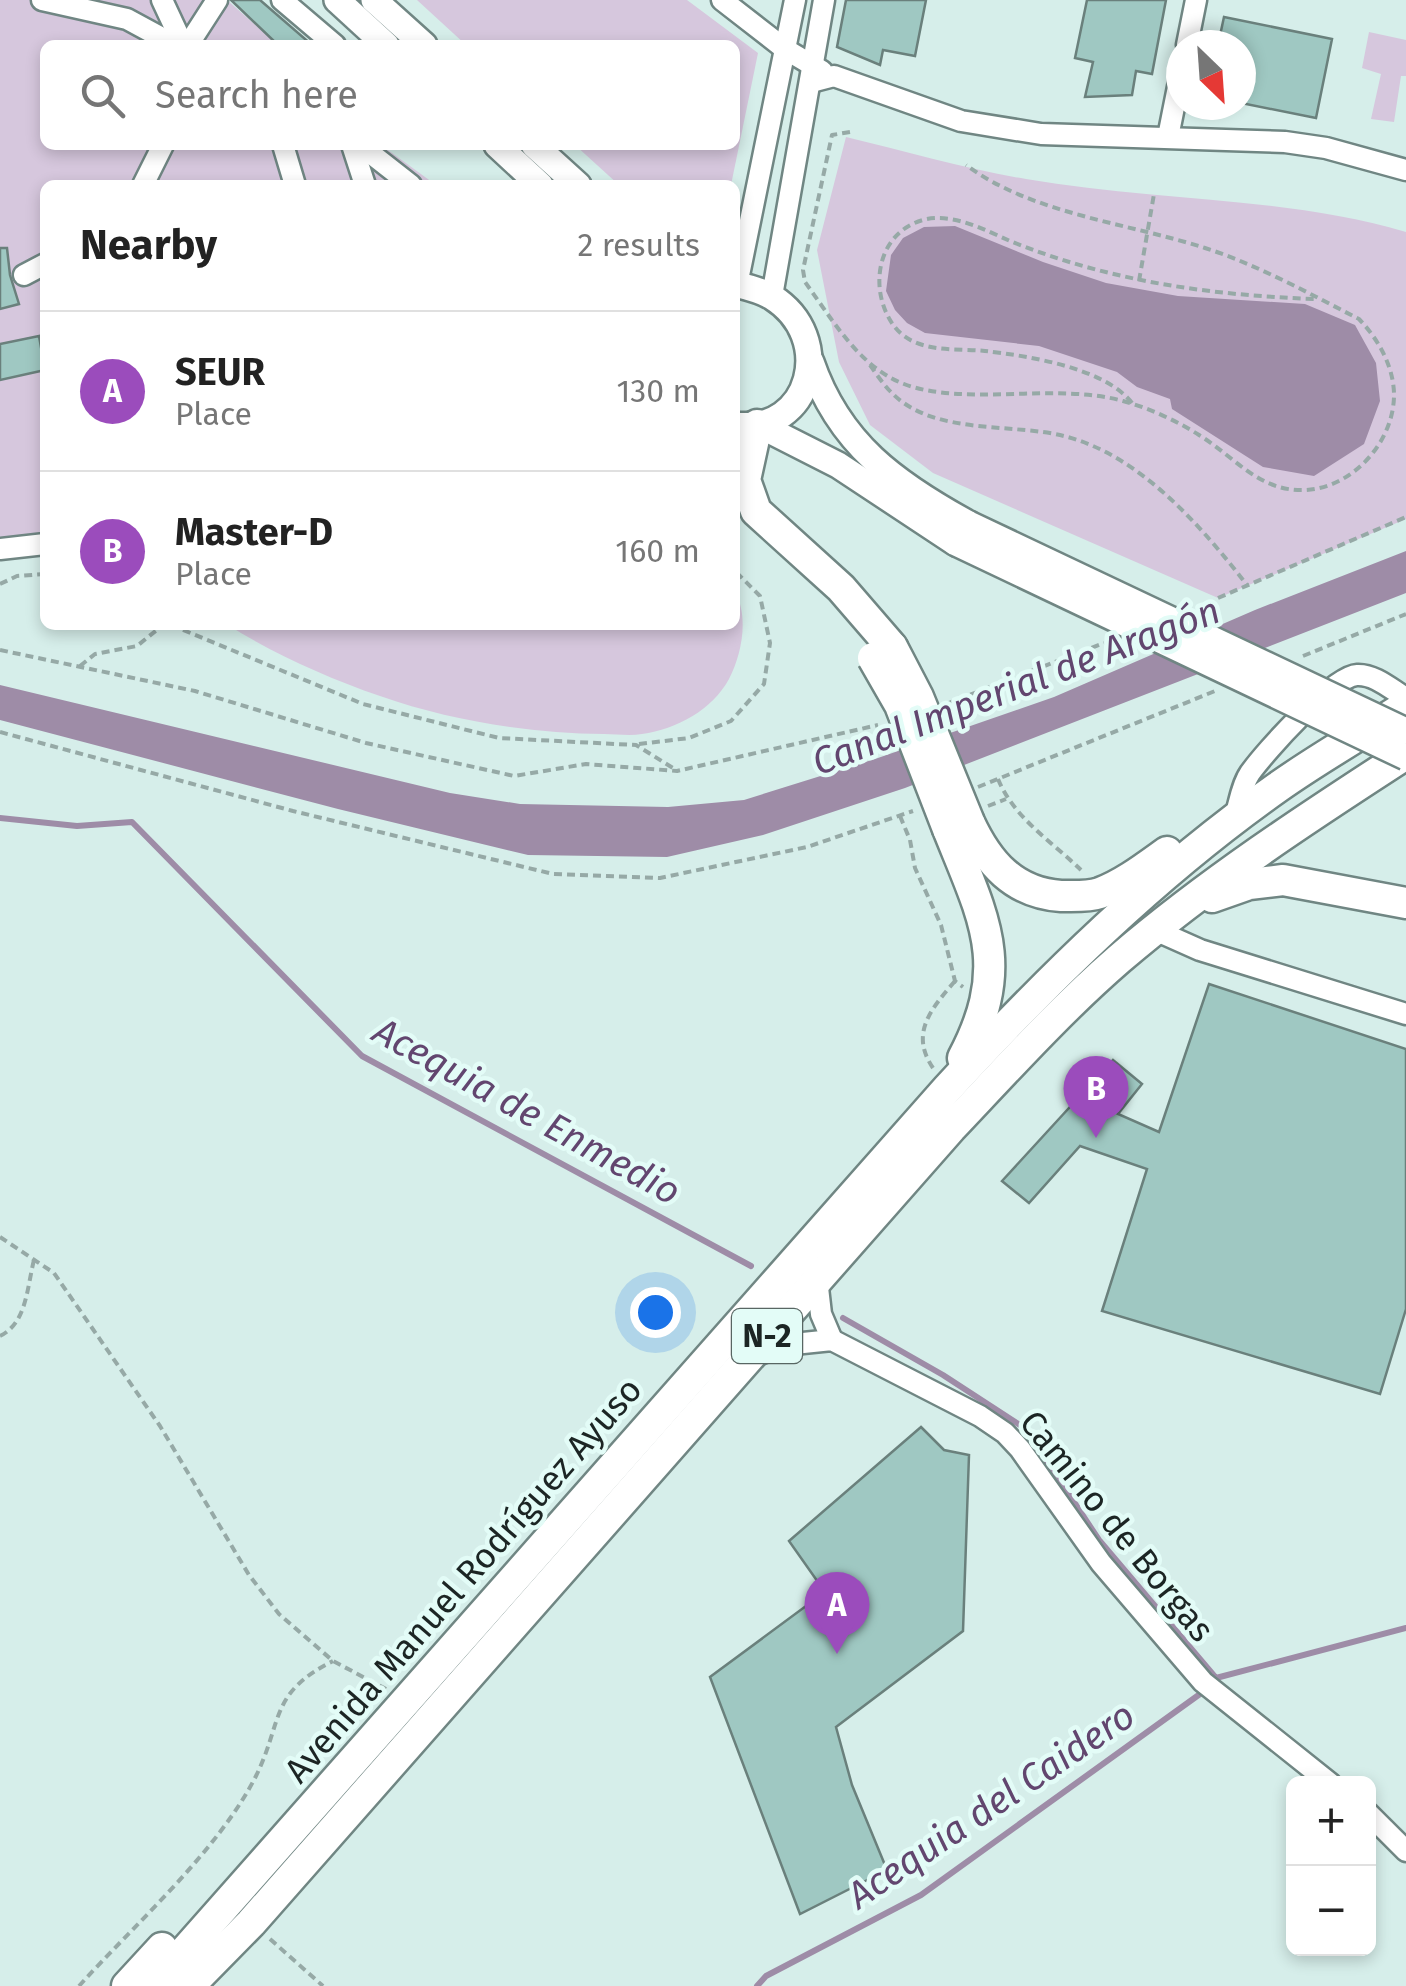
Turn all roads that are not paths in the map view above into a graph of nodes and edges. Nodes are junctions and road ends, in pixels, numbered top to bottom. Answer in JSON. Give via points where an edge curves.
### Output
{"nodes":[{"id":1,"x":42,"y":0,"type":"edge"},
{"id":2,"x":162,"y":0,"type":"edge"},
{"id":3,"x":217,"y":0,"type":"edge"},
{"id":4,"x":282,"y":0,"type":"edge"},
{"id":5,"x":336,"y":0,"type":"edge"},
{"id":6,"x":374,"y":0,"type":"edge"},
{"id":7,"x":722,"y":0,"type":"edge"},
{"id":8,"x":795,"y":0,"type":"edge"},
{"id":9,"x":824,"y":0,"type":"edge"},
{"id":10,"x":1196,"y":0,"type":"edge"},
{"id":11,"x":1189,"y":30,"type":"edge"},
{"id":12,"x":172,"y":40,"type":"edge"},
{"id":13,"x":180,"y":40,"type":"edge"},
{"id":14,"x":186,"y":40,"type":"edge"},
{"id":15,"x":329,"y":40,"type":"edge"},
{"id":16,"x":380,"y":40,"type":"edge"},
{"id":17,"x":418,"y":40,"type":"edge"},
{"id":18,"x":784,"y":49,"type":"junction"},
{"id":19,"x":811,"y":74,"type":"junction"},
{"id":20,"x":1171,"y":120,"type":"edge"},
{"id":21,"x":1168,"y":137,"type":"junction"},
{"id":22,"x":285,"y":150,"type":"edge"},
{"id":23,"x":354,"y":150,"type":"edge"},
{"id":24,"x":366,"y":150,"type":"edge"},
{"id":25,"x":502,"y":150,"type":"edge"},
{"id":26,"x":540,"y":150,"type":"edge"},
{"id":27,"x":159,"y":154,"type":"edge"},
{"id":28,"x":1406,"y":170,"type":"edge"},
{"id":29,"x":147,"y":180,"type":"edge"},
{"id":30,"x":293,"y":180,"type":"edge"},
{"id":31,"x":363,"y":180,"type":"edge"},
{"id":32,"x":406,"y":180,"type":"edge"},
{"id":33,"x":534,"y":180,"type":"edge"},
{"id":34,"x":572,"y":180,"type":"edge"},
{"id":35,"x":740,"y":265,"type":"edge"},
{"id":36,"x":40,"y":267,"type":"edge"},
{"id":37,"x":24,"y":276,"type":"dead end"},
{"id":38,"x":740,"y":286,"type":"edge"},
{"id":39,"x":772,"y":296,"type":"junction"},
{"id":40,"x":811,"y":362,"type":"junction"},
{"id":41,"x":756,"y":432,"type":"edge"},
{"id":42,"x":740,"y":520,"type":"edge"},
{"id":43,"x":962,"y":534,"type":"junction"},
{"id":44,"x":40,"y":545,"type":"edge"},
{"id":45,"x":0,"y":549,"type":"edge"},
{"id":46,"x":882,"y":652,"type":"junction"},
{"id":47,"x":1406,"y":702,"type":"edge"},
{"id":48,"x":1406,"y":732,"type":"edge"},
{"id":49,"x":1406,"y":755,"type":"edge"},
{"id":50,"x":1277,"y":788,"type":"junction"},
{"id":51,"x":1236,"y":810,"type":"junction"},
{"id":52,"x":959,"y":826,"type":"junction"},
{"id":53,"x":1406,"y":903,"type":"edge"},
{"id":54,"x":1182,"y":908,"type":"junction"},
{"id":55,"x":1155,"y":930,"type":"junction"},
{"id":56,"x":1406,"y":1014,"type":"edge"},
{"id":57,"x":948,"y":1089,"type":"junction"},
{"id":58,"x":818,"y":1279,"type":"junction"},
{"id":59,"x":832,"y":1340,"type":"junction"},
{"id":60,"x":744,"y":1362,"type":"junction"},
{"id":61,"x":1321,"y":1776,"type":"edge"},
{"id":62,"x":305,"y":1815,"type":"junction"},
{"id":63,"x":1376,"y":1821,"type":"edge"},
{"id":64,"x":1406,"y":1852,"type":"edge"},
{"id":65,"x":126,"y":1986,"type":"edge"},
{"id":66,"x":154,"y":1986,"type":"edge"},
{"id":67,"x":190,"y":1986,"type":"edge"}],
"edges":[{"from":1,"to":12,"type":"street","via":[[127,18]]},
{"from":2,"to":13,"type":"street"},
{"from":3,"to":14,"type":"street"},
{"from":4,"to":15,"type":"street"},
{"from":5,"to":16,"type":"main road"},
{"from":6,"to":17,"type":"main road"},
{"from":7,"to":18,"type":"street"},
{"from":8,"to":18,"type":"street"},
{"from":9,"to":19,"type":"street"},
{"from":10,"to":11,"type":"street"},
{"from":18,"to":19,"type":"street"},
{"from":18,"to":35,"type":"street"},
{"from":19,"to":21,"type":"street","via":[[1005,130]]},
{"from":19,"to":39,"type":"street"},
{"from":20,"to":21,"type":"street"},
{"from":21,"to":28,"type":"street","via":[[1312,146]]},
{"from":22,"to":30,"type":"street"},
{"from":23,"to":31,"type":"street"},
{"from":24,"to":32,"type":"street"},
{"from":25,"to":33,"type":"main road"},
{"from":26,"to":34,"type":"main road"},
{"from":27,"to":29,"type":"street"},
{"from":36,"to":37,"type":"street"},
{"from":38,"to":39,"type":"main road"},
{"from":39,"to":40,"type":"main road","via":[[800,326]]},
{"from":40,"to":41,"type":"main road","via":[[796,400]]},
{"from":40,"to":43,"type":"main road","via":[[854,441]]},
{"from":41,"to":43,"type":"main road","via":[[838,465]]},
{"from":41,"to":46,"type":"highway","via":[[745,480],[756,512],[841,588]]},
{"from":42,"to":46,"type":"highway"},
{"from":43,"to":48,"type":"main road","bridge":true},
{"from":43,"to":49,"type":"main road","bridge":true},
{"from":44,"to":45,"type":"street"},
{"from":46,"to":52,"type":"highway","bridge":true,"via":[[918,697]]},
{"from":47,"to":50,"type":"highway","name":"Avenida Manuel Rodríguez Ayuso","number":"N-2"},
{"from":47,"to":51,"type":"street","via":[[1374,679],[1343,679],[1247,776]]},
{"from":49,"to":54,"type":"highway","name":"Avenida Manuel Rodríguez Ayuso","number":"N-2"},
{"from":50,"to":51,"type":"highway"},
{"from":50,"to":57,"type":"highway","name":"Avenida Manuel Rodríguez Ayuso","number":"N-2","via":[[1075,956]]},
{"from":51,"to":52,"type":"highway","via":[[1097,894],[1052,895],[1016,883]]},
{"from":52,"to":57,"type":"highway","via":[[986,930],[991,979],[978,1030]]},
{"from":53,"to":54,"type":"highway","via":[[1283,880],[1249,884]]},
{"from":54,"to":55,"type":"highway","name":"Avenida Manuel Rodríguez Ayuso","number":"N-2"},
{"from":55,"to":56,"type":"street"},
{"from":55,"to":58,"type":"highway","name":"Avenida Manuel Rodríguez Ayuso","number":"N-2","via":[[1038,1036]]},
{"from":57,"to":62,"type":"highway","name":"Avenida Manuel Rodríguez Ayuso","number":"N-2"},
{"from":58,"to":59,"type":"street"},
{"from":58,"to":60,"type":"highway","name":"Avenida Manuel Rodríguez Ayuso","number":"N-2"},
{"from":59,"to":60,"type":"street","via":[[784,1345]]},
{"from":59,"to":61,"type":"street","name":"Camino de Borgas","via":[[1005,1433],[1203,1682]]},
{"from":60,"to":67,"type":"highway","name":"Avenida Manuel Rodríguez Ayuso","number":"N-2"},
{"from":62,"to":65,"type":"highway","via":[[269,1831]]},
{"from":62,"to":66,"type":"highway","name":"Avenida Manuel Rodríguez Ayuso","number":"N-2"},
{"from":63,"to":64,"type":"street"}]}
